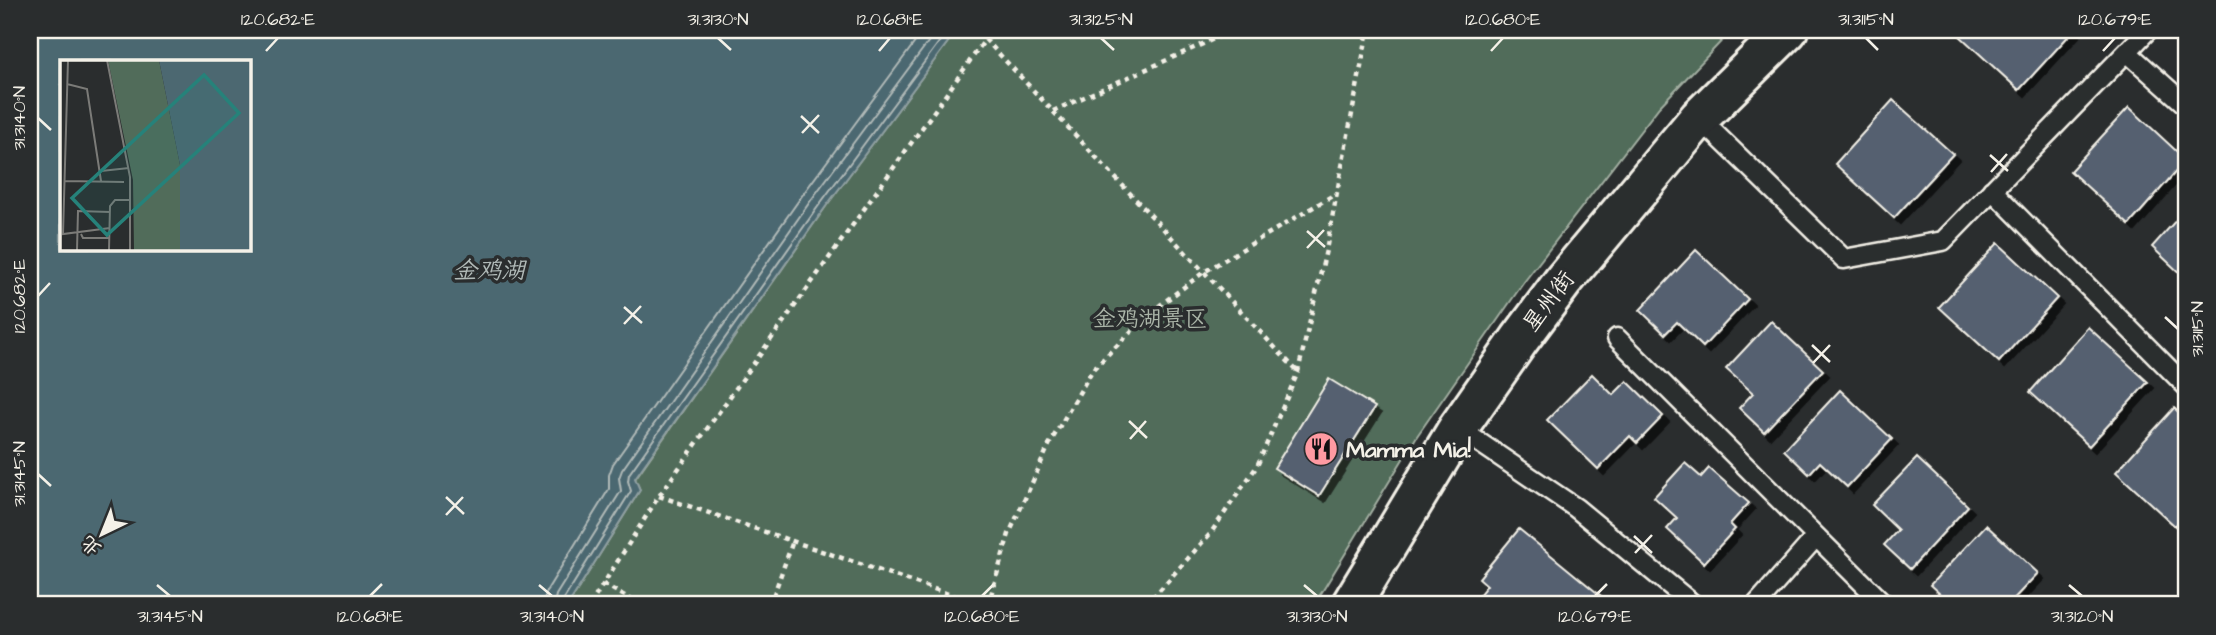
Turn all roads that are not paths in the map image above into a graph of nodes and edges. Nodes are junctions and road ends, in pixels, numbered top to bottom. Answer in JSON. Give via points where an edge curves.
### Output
{"nodes":[{"id":1,"x":1788,"y":30,"type":"edge"},
{"id":2,"x":2148,"y":30,"type":"edge"},
{"id":3,"x":2127,"y":52,"type":"junction"},
{"id":4,"x":2186,"y":105,"type":"edge"},
{"id":5,"x":1699,"y":118,"type":"junction"},
{"id":6,"x":1992,"y":190,"type":"junction"},
{"id":7,"x":1617,"y":338,"type":"dead end"},
{"id":8,"x":2186,"y":386,"type":"edge"},
{"id":9,"x":1458,"y":428,"type":"junction"},
{"id":10,"x":1815,"y":538,"type":"junction"},
{"id":11,"x":1351,"y":605,"type":"edge"},
{"id":12,"x":1694,"y":605,"type":"edge"},
{"id":13,"x":1756,"y":605,"type":"edge"},
{"id":14,"x":1885,"y":605,"type":"edge"}],
"edges":[{"from":1,"to":5,"type":"street","name":"星州街"},
{"from":2,"to":3,"type":"lane"},
{"from":3,"to":4,"type":"lane"},
{"from":3,"to":6,"type":"lane"},
{"from":5,"to":6,"type":"lane","via":[[1844,259],[1943,241]]},
{"from":5,"to":9,"type":"street","name":"星州街","via":[[1564,280]]},
{"from":6,"to":8,"type":"lane"},
{"from":7,"to":10,"type":"lane"},
{"from":9,"to":11,"type":"street","name":"星州街"},
{"from":9,"to":12,"type":"lane","via":[[1576,508]]},
{"from":10,"to":13,"type":"lane"},
{"from":10,"to":14,"type":"lane"}]}
